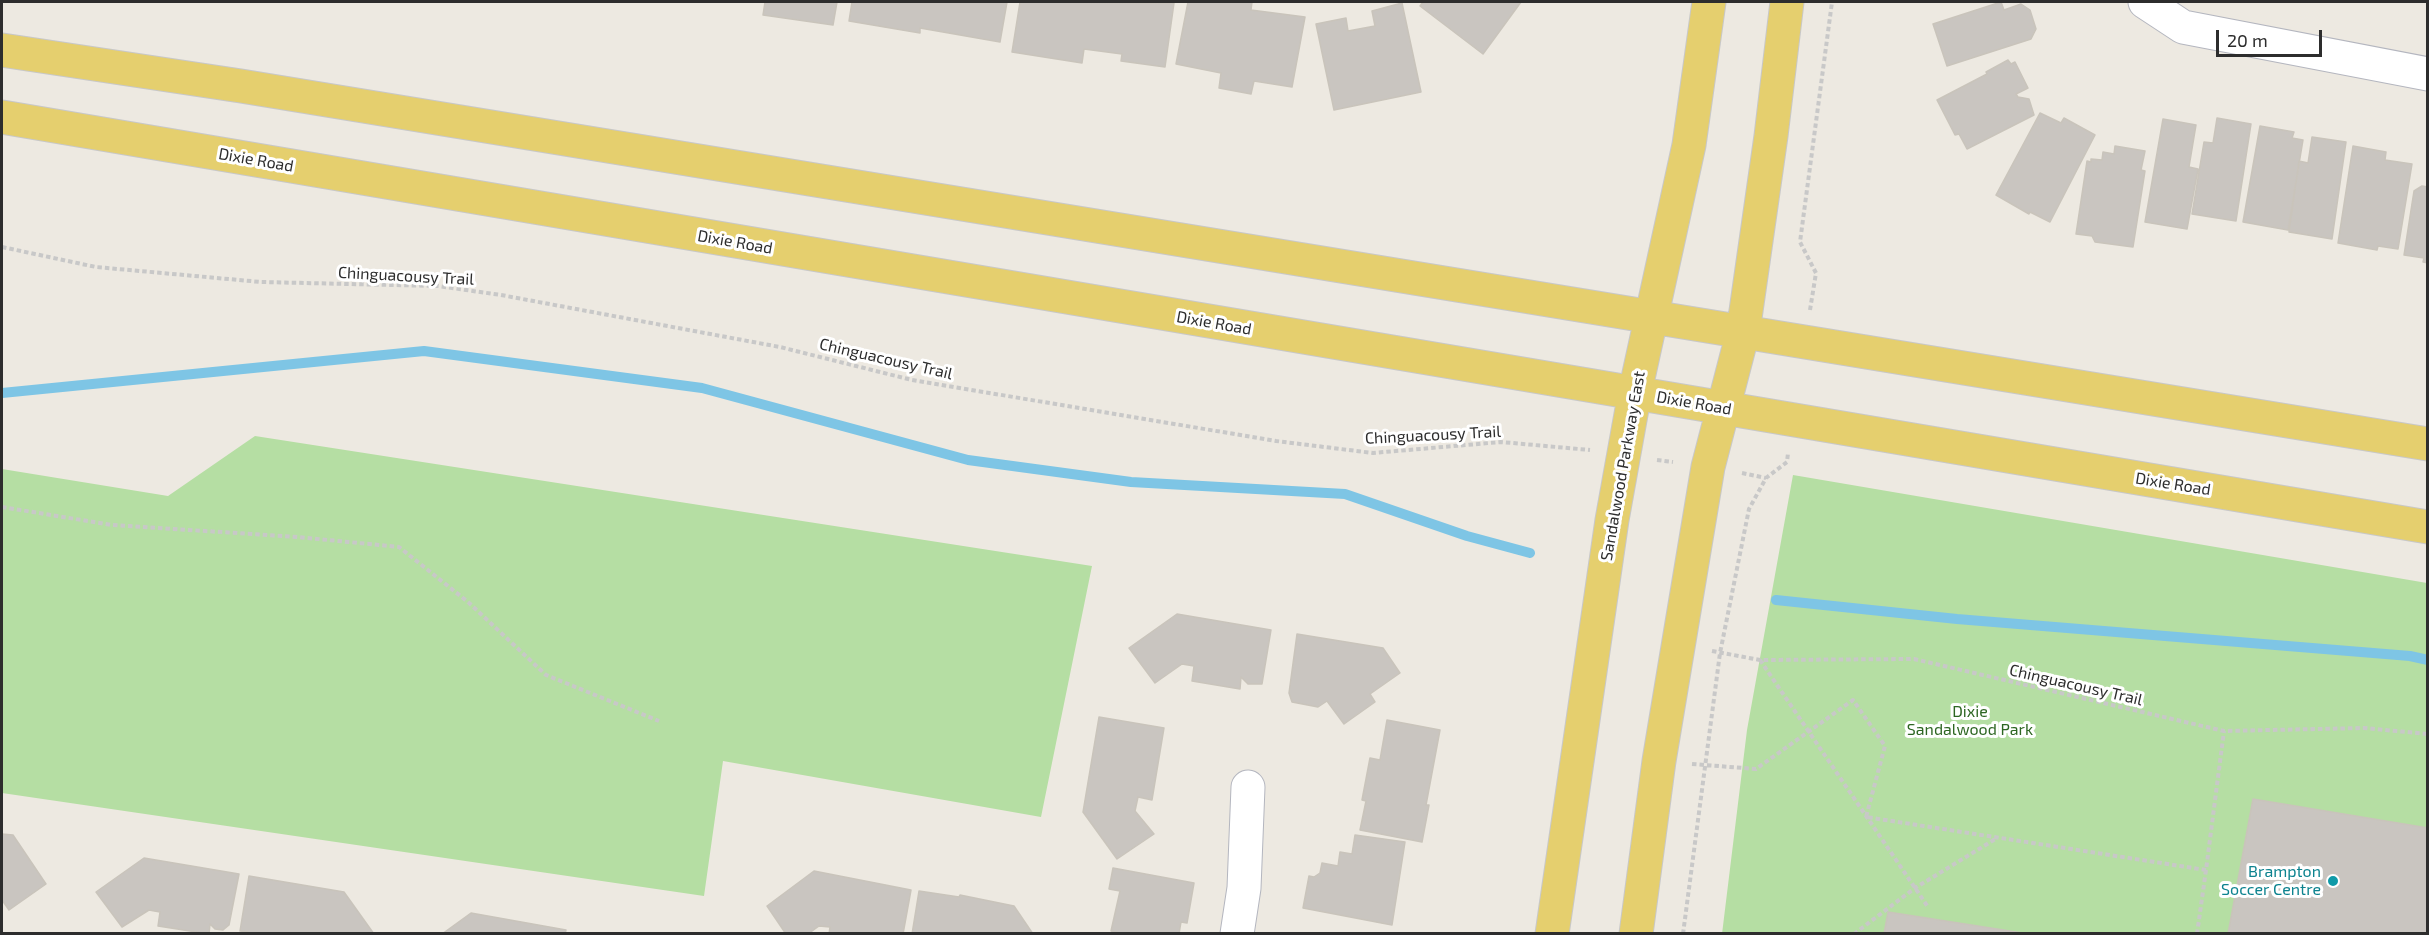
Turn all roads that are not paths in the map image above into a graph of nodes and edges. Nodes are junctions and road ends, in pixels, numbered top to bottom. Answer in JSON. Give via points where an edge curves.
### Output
{"nodes":[{"id":1,"x":1709,"y":2,"type":"edge"},
{"id":2,"x":1786,"y":2,"type":"edge"},
{"id":3,"x":2145,"y":2,"type":"edge"},
{"id":4,"x":2,"y":50,"type":"edge"},
{"id":5,"x":2427,"y":74,"type":"edge"},
{"id":6,"x":2,"y":117,"type":"edge"},
{"id":7,"x":1653,"y":318,"type":"junction"},
{"id":8,"x":1743,"y":332,"type":"junction"},
{"id":9,"x":1635,"y":392,"type":"junction"},
{"id":10,"x":1725,"y":409,"type":"junction"},
{"id":11,"x":2427,"y":444,"type":"edge"},
{"id":12,"x":2427,"y":526,"type":"edge"},
{"id":13,"x":1248,"y":787,"type":"dead end"},
{"id":14,"x":1237,"y":933,"type":"edge"},
{"id":15,"x":1552,"y":933,"type":"edge"},
{"id":16,"x":1636,"y":933,"type":"edge"}],
"edges":[{"from":1,"to":7,"type":"main road","name":"Sandalwood Parkway East","via":[[1689,145]]},
{"from":2,"to":8,"type":"main road","via":[[1772,136]]},
{"from":3,"to":5,"type":"street","via":[[2183,27]]},
{"from":4,"to":7,"type":"main road"},
{"from":6,"to":9,"type":"main road","name":"Dixie Road"},
{"from":7,"to":8,"type":"main road"},
{"from":7,"to":9,"type":"main road","name":"Sandalwood Parkway East"},
{"from":8,"to":10,"type":"main road"},
{"from":8,"to":11,"type":"main road"},
{"from":9,"to":10,"type":"main road","name":"Dixie Road"},
{"from":9,"to":15,"type":"main road","name":"Sandalwood Parkway East"},
{"from":10,"to":12,"type":"main road","name":"Dixie Road"},
{"from":10,"to":16,"type":"main road","via":[[1708,467],[1659,761]]},
{"from":13,"to":14,"type":"street","via":[[1244,888]]}]}
